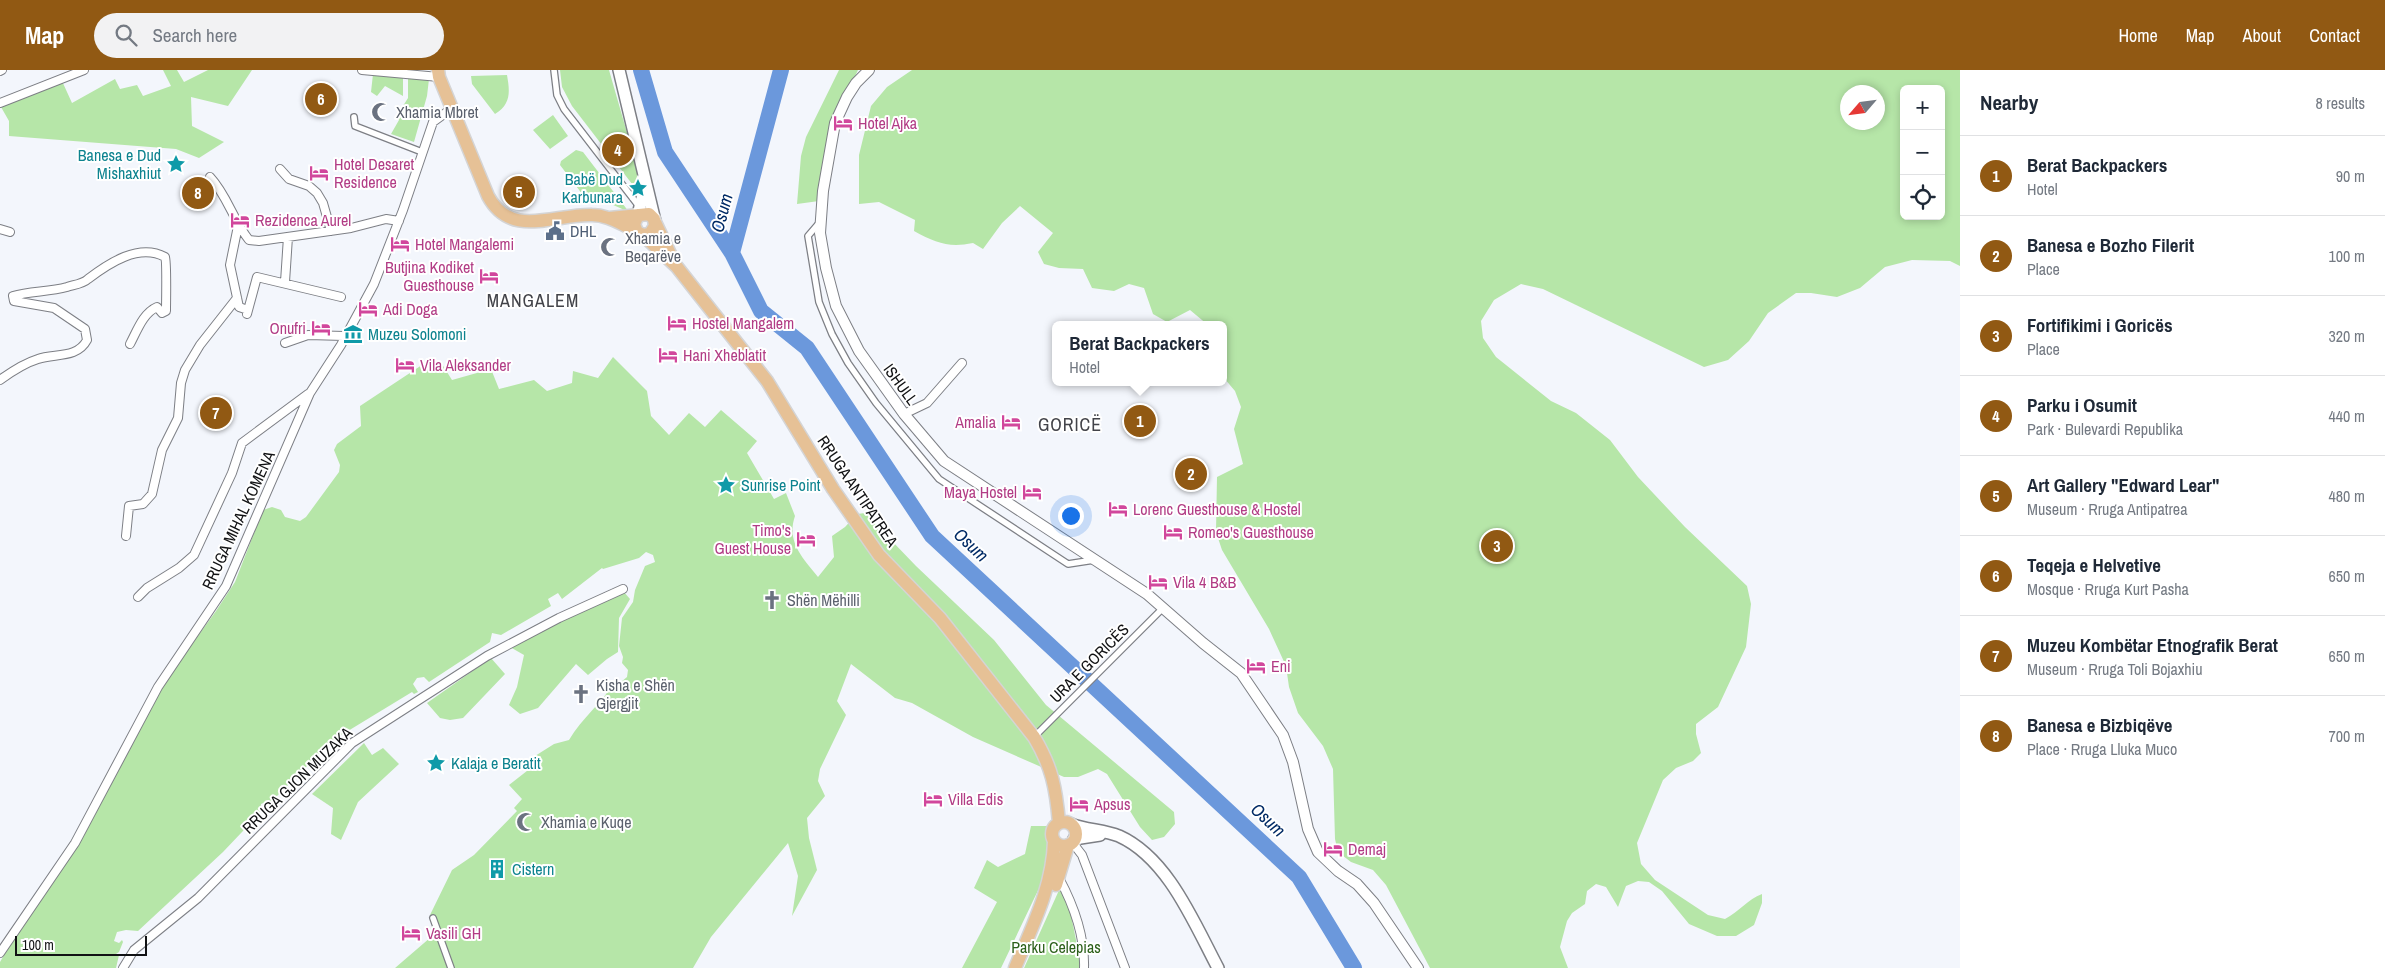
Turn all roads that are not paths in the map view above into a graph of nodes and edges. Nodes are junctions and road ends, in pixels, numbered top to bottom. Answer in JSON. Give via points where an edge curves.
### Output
{"nodes":[{"id":1,"x":84,"y":70,"type":"edge"},
{"id":2,"x":362,"y":70,"type":"edge"},
{"id":3,"x":554,"y":70,"type":"edge"},
{"id":4,"x":619,"y":70,"type":"edge"},
{"id":5,"x":861,"y":70,"type":"edge"},
{"id":6,"x":869,"y":70,"type":"edge"},
{"id":7,"x":439,"y":74,"type":"edge"},
{"id":8,"x":856,"y":83,"type":"junction"},
{"id":9,"x":0,"y":104,"type":"edge"},
{"id":10,"x":451,"y":109,"type":"junction"},
{"id":11,"x":354,"y":117,"type":"dead end"},
{"id":12,"x":422,"y":152,"type":"junction"},
{"id":13,"x":280,"y":168,"type":"dead end"},
{"id":14,"x":210,"y":177,"type":"dead end"},
{"id":15,"x":639,"y":208,"type":"junction"},
{"id":16,"x":610,"y":218,"type":"junction"},
{"id":17,"x":399,"y":220,"type":"junction"},
{"id":18,"x":822,"y":220,"type":"junction"},
{"id":19,"x":655,"y":222,"type":"junction"},
{"id":20,"x":238,"y":226,"type":"junction"},
{"id":21,"x":0,"y":229,"type":"edge"},
{"id":22,"x":331,"y":230,"type":"junction"},
{"id":23,"x":10,"y":232,"type":"dead end"},
{"id":24,"x":639,"y":232,"type":"junction"},
{"id":25,"x":288,"y":237,"type":"junction"},
{"id":26,"x":677,"y":267,"type":"junction"},
{"id":27,"x":286,"y":282,"type":"junction"},
{"id":28,"x":341,"y":297,"type":"dead end"},
{"id":29,"x":237,"y":298,"type":"junction"},
{"id":30,"x":344,"y":336,"type":"junction"},
{"id":31,"x":285,"y":343,"type":"dead end"},
{"id":32,"x":130,"y":344,"type":"dead end"},
{"id":33,"x":962,"y":363,"type":"dead end"},
{"id":34,"x":0,"y":380,"type":"edge"},
{"id":35,"x":310,"y":392,"type":"junction"},
{"id":36,"x":904,"y":414,"type":"junction"},
{"id":37,"x":126,"y":536,"type":"dead end"},
{"id":38,"x":1096,"y":559,"type":"junction"},
{"id":39,"x":623,"y":589,"type":"dead end"},
{"id":40,"x":138,"y":597,"type":"dead end"},
{"id":41,"x":1164,"y":607,"type":"junction"},
{"id":42,"x":1034,"y":737,"type":"junction"},
{"id":43,"x":1065,"y":824,"type":"junction"},
{"id":44,"x":1109,"y":833,"type":"junction"},
{"id":45,"x":1054,"y":841,"type":"junction"},
{"id":46,"x":1071,"y":842,"type":"junction"},
{"id":47,"x":1059,"y":878,"type":"junction"},
{"id":48,"x":433,"y":918,"type":"dead end"},
{"id":49,"x":0,"y":953,"type":"edge"},
{"id":50,"x":123,"y":968,"type":"edge"},
{"id":51,"x":450,"y":968,"type":"edge"},
{"id":52,"x":1015,"y":968,"type":"edge"},
{"id":53,"x":1021,"y":968,"type":"edge"},
{"id":54,"x":1084,"y":968,"type":"edge"},
{"id":55,"x":1125,"y":968,"type":"edge"},
{"id":56,"x":1218,"y":968,"type":"edge"},
{"id":57,"x":1418,"y":968,"type":"edge"}],
"edges":[{"from":1,"to":9,"type":"street"},
{"from":2,"to":7,"type":"street"},
{"from":3,"to":15,"type":"street","via":[[557,95],[564,109]]},
{"from":4,"to":15,"type":"main road","via":[[646,179]]},
{"from":5,"to":8,"type":"street"},
{"from":6,"to":8,"type":"street","name":"ISHULL"},
{"from":7,"to":10,"type":"main road","name":"RRUGA ANTIPATREA"},
{"from":8,"to":18,"type":"street","name":"ISHULL","via":[[835,123],[823,191]]},
{"from":10,"to":12,"type":"street","name":"RRUGA MIHAL KOMENA","via":[[433,122]]},
{"from":10,"to":16,"type":"main road","name":"RRUGA ANTIPATREA","via":[[488,196],[503,216],[523,222],[583,215]]},
{"from":11,"to":12,"type":"street","via":[[355,126]]},
{"from":12,"to":17,"type":"street","name":"RRUGA MIHAL KOMENA"},
{"from":13,"to":22,"type":"street","via":[[289,179],[317,192]]},
{"from":14,"to":20,"type":"street"},
{"from":15,"to":16,"type":"main road"},
{"from":15,"to":19,"type":"main road"},
{"from":15,"to":24,"type":"main road","via":[[634,224]]},
{"from":16,"to":24,"type":"main road","name":"RRUGA ANTIPATREA"},
{"from":17,"to":22,"type":"street"},
{"from":17,"to":30,"type":"street","name":"RRUGA MIHAL KOMENA","via":[[374,284]]},
{"from":18,"to":36,"type":"street","name":"ISHULL","via":[[820,241],[842,322]]},
{"from":18,"to":38,"type":"street","via":[[808,236],[819,302],[828,326],[848,364],[917,455],[955,491],[1068,564]]},
{"from":19,"to":24,"type":"main road","via":[[652,232]]},
{"from":19,"to":26,"type":"main road"},
{"from":20,"to":25,"type":"street","via":[[249,240]]},
{"from":20,"to":29,"type":"street","via":[[230,264]]},
{"from":21,"to":23,"type":"street"},
{"from":22,"to":25,"type":"street"},
{"from":24,"to":26,"type":"main road","name":"RRUGA ANTIPATREA"},
{"from":25,"to":27,"type":"street"},
{"from":26,"to":42,"type":"main road","name":"RRUGA ANTIPATREA","via":[[767,381],[868,540],[940,618]]},
{"from":27,"to":28,"type":"street"},
{"from":27,"to":29,"type":"street","via":[[256,277],[248,312],[239,307]]},
{"from":29,"to":37,"type":"street","via":[[185,370],[178,418],[162,450],[153,492],[143,504],[129,506]]},
{"from":30,"to":31,"type":"street","via":[[308,335]]},
{"from":30,"to":35,"type":"street","name":"RRUGA MIHAL KOMENA"},
{"from":32,"to":34,"type":"street","via":[[150,311],[156,307],[162,313],[166,311],[168,263],[165,257],[153,252],[135,253],[82,282],[46,292],[13,296],[14,301],[58,310],[85,329],[87,340],[72,353],[39,358]]},
{"from":33,"to":36,"type":"street","via":[[927,403]]},
{"from":35,"to":40,"type":"street","via":[[242,443],[232,473],[194,554],[180,568]]},
{"from":35,"to":49,"type":"street","name":"RRUGA MIHAL KOMENA","via":[[226,586],[161,682],[75,843]]},
{"from":36,"to":38,"type":"street","name":"ISHULL","via":[[944,461]]},
{"from":38,"to":41,"type":"street","name":"ISHULL"},
{"from":39,"to":50,"type":"street","name":"RRUGA GJON MUZAKA","via":[[487,656],[352,743],[198,898],[134,950]]},
{"from":41,"to":42,"type":"street","name":"URA E GORICËS"},
{"from":41,"to":57,"type":"street","name":"ISHULL","via":[[1203,643],[1234,665],[1250,684],[1280,729],[1289,749],[1308,829],[1318,852],[1357,884],[1374,903]]},
{"from":42,"to":43,"type":"main road","name":"RRUGA ANTIPATREA","via":[[1052,772]]},
{"from":43,"to":44,"type":"main road"},
{"from":43,"to":45,"type":"main road","name":"RRUGA ANTIPATREA","via":[[1052,832]]},
{"from":43,"to":46,"type":"main road","name":"RRUGA ANTIPATREA","via":[[1075,831]]},
{"from":44,"to":46,"type":"main road"},
{"from":44,"to":56,"type":"main road","via":[[1140,849],[1160,868]]},
{"from":45,"to":46,"type":"main road","via":[[1060,845]]},
{"from":45,"to":52,"type":"main road","name":"RRUGA ANTIPATREA","via":[[1049,884]]},
{"from":46,"to":47,"type":"main road","name":"RRUGA ANTIPATREA"},
{"from":46,"to":55,"type":"street","via":[[1082,855]]},
{"from":47,"to":53,"type":"main road","name":"RRUGA ANTIPATREA"},
{"from":47,"to":54,"type":"street","via":[[1072,904]]},
{"from":48,"to":51,"type":"street"}]}
